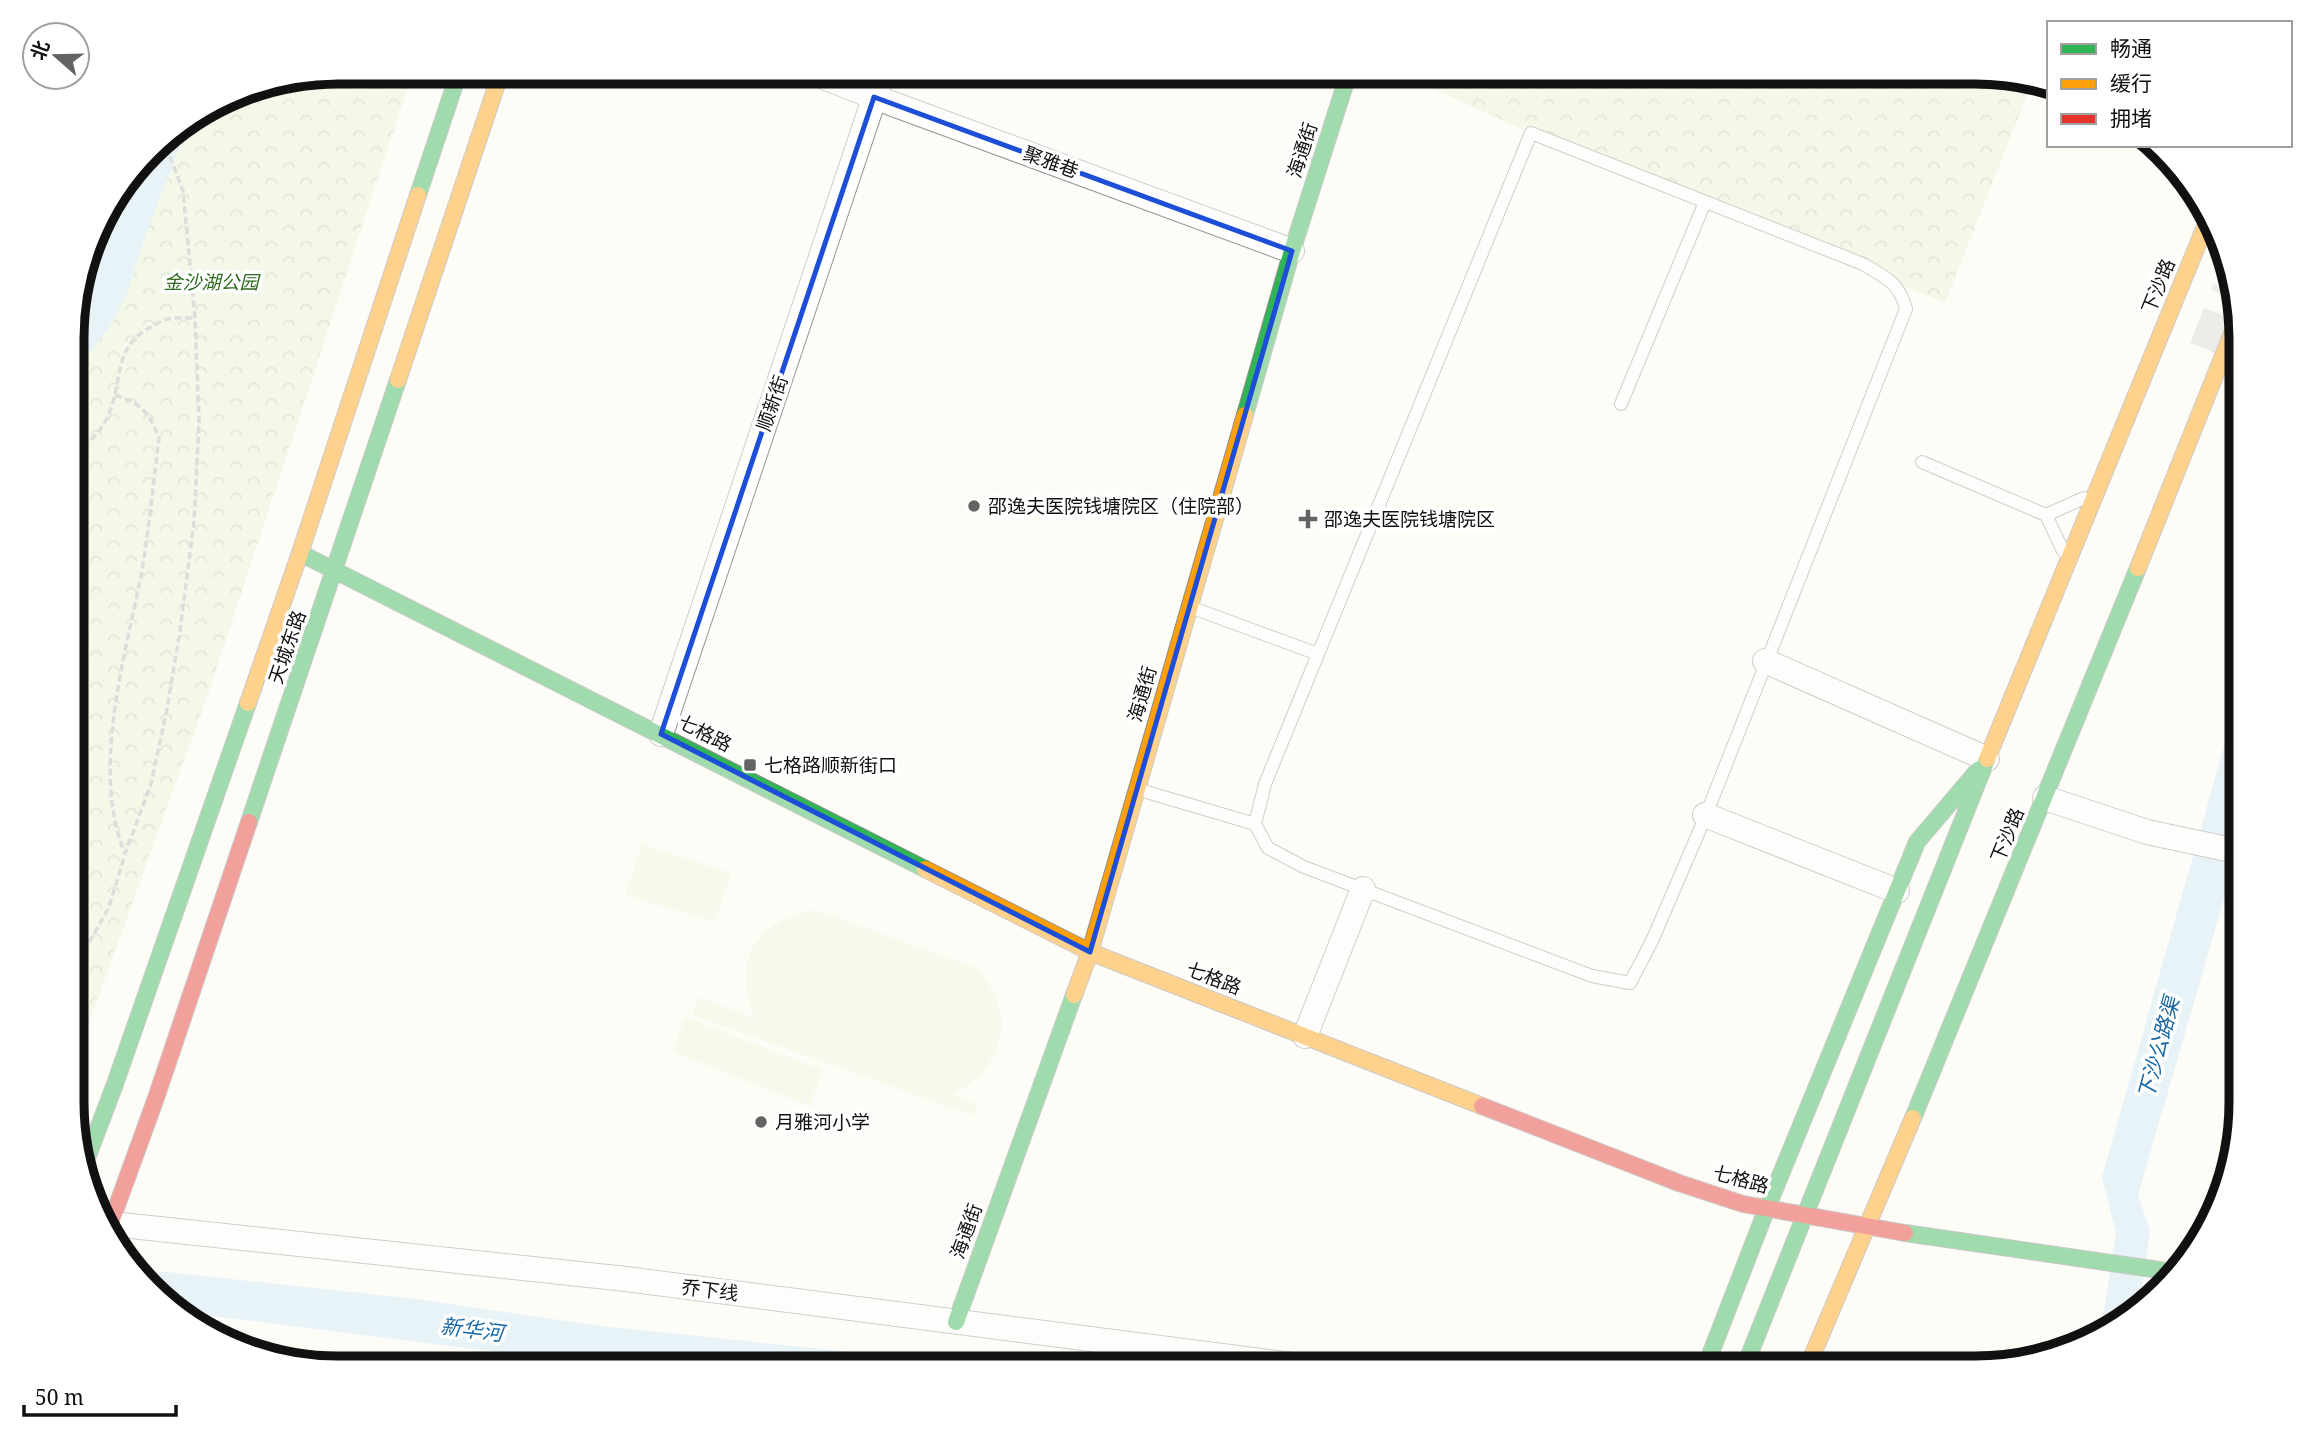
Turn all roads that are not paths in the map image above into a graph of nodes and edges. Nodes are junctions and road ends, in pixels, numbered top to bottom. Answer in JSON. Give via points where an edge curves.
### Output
{"nodes":[{"id":1,"x":455,"y":84,"type":"edge"},
{"id":2,"x":496,"y":84,"type":"edge"},
{"id":3,"x":841,"y":84,"type":"edge"},
{"id":4,"x":879,"y":84,"type":"edge"},
{"id":5,"x":1345,"y":84,"type":"edge"},
{"id":6,"x":874,"y":97,"type":"junction"},
{"id":7,"x":1705,"y":202,"type":"junction"},
{"id":8,"x":2204,"y":229,"type":"edge"},
{"id":9,"x":1292,"y":251,"type":"junction"},
{"id":10,"x":2229,"y":341,"type":"edge"},
{"id":11,"x":1621,"y":404,"type":"dead end"},
{"id":12,"x":1922,"y":462,"type":"dead end"},
{"id":13,"x":2096,"y":493,"type":"junction"},
{"id":14,"x":2046,"y":514,"type":"junction"},
{"id":15,"x":300,"y":553,"type":"junction"},
{"id":16,"x":2068,"y":562,"type":"junction"},
{"id":17,"x":334,"y":572,"type":"junction"},
{"id":18,"x":1189,"y":607,"type":"junction"},
{"id":19,"x":1318,"y":654,"type":"junction"},
{"id":20,"x":1766,"y":661,"type":"junction"},
{"id":21,"x":661,"y":734,"type":"junction"},
{"id":22,"x":1987,"y":759,"type":"junction"},
{"id":23,"x":1137,"y":789,"type":"junction"},
{"id":24,"x":2045,"y":798,"type":"junction"},
{"id":25,"x":1705,"y":815,"type":"junction"},
{"id":26,"x":1255,"y":824,"type":"junction"},
{"id":27,"x":2229,"y":850,"type":"edge"},
{"id":28,"x":1363,"y":889,"type":"junction"},
{"id":29,"x":1897,"y":891,"type":"junction"},
{"id":30,"x":1090,"y":951,"type":"junction"},
{"id":31,"x":1305,"y":1036,"type":"junction"},
{"id":32,"x":89,"y":1152,"type":"edge"},
{"id":33,"x":1767,"y":1208,"type":"junction"},
{"id":34,"x":1804,"y":1214,"type":"junction"},
{"id":35,"x":111,"y":1216,"type":"edge"},
{"id":36,"x":117,"y":1228,"type":"edge"},
{"id":37,"x":1867,"y":1228,"type":"junction"},
{"id":38,"x":2164,"y":1271,"type":"edge"},
{"id":39,"x":956,"y":1322,"type":"junction"},
{"id":40,"x":1221,"y":1356,"type":"edge"},
{"id":41,"x":1710,"y":1356,"type":"edge"},
{"id":42,"x":1749,"y":1356,"type":"edge"},
{"id":43,"x":1812,"y":1356,"type":"edge"}],
"edges":[{"from":1,"to":15,"type":"main road","name":"天城东路"},
{"from":2,"to":17,"type":"main road","name":"天城东路"},
{"from":3,"to":6,"type":"street","name":"聚雅巷"},
{"from":4,"to":6,"type":"street","name":"顺新街"},
{"from":5,"to":9,"type":"main road","name":"海通街"},
{"from":6,"to":9,"type":"street","name":"聚雅巷"},
{"from":6,"to":21,"type":"street","name":"顺新街"},
{"from":7,"to":11,"type":"lane"},
{"from":7,"to":19,"type":"lane","via":[[1531,132]]},
{"from":7,"to":20,"type":"lane","via":[[1863,264],[1891,280],[1902,293],[1906,309]]},
{"from":8,"to":13,"type":"main road","name":"下沙路"},
{"from":9,"to":18,"type":"main road","name":"海通街"},
{"from":10,"to":24,"type":"main road","name":"下沙路"},
{"from":12,"to":14,"type":"lane"},
{"from":13,"to":14,"type":"lane"},
{"from":13,"to":16,"type":"main road","name":"下沙路"},
{"from":14,"to":16,"type":"lane"},
{"from":15,"to":17,"type":"main road","name":"七格路"},
{"from":15,"to":32,"type":"main road","name":"天城东路"},
{"from":16,"to":22,"type":"main road","name":"下沙路"},
{"from":17,"to":21,"type":"main road","name":"七格路"},
{"from":17,"to":35,"type":"main road","name":"天城东路","via":[[156,1098]]},
{"from":18,"to":19,"type":"lane"},
{"from":18,"to":23,"type":"main road","name":"海通街"},
{"from":19,"to":26,"type":"lane","via":[[1265,784]]},
{"from":20,"to":22,"type":"street"},
{"from":20,"to":25,"type":"lane"},
{"from":21,"to":30,"type":"main road","name":"七格路"},
{"from":22,"to":29,"type":"main road","name":"下沙路","via":[[1917,842]]},
{"from":22,"to":34,"type":"main road","name":"下沙路"},
{"from":23,"to":26,"type":"lane"},
{"from":23,"to":30,"type":"main road","name":"海通街"},
{"from":24,"to":27,"type":"street","via":[[2147,832]]},
{"from":24,"to":37,"type":"main road","name":"下沙路"},
{"from":25,"to":28,"type":"lane","via":[[1630,983],[1592,976]]},
{"from":25,"to":29,"type":"street"},
{"from":26,"to":28,"type":"lane","via":[[1268,848]]},
{"from":28,"to":31,"type":"street"},
{"from":29,"to":33,"type":"main road","name":"下沙路"},
{"from":30,"to":31,"type":"main road","name":"七格路"},
{"from":30,"to":39,"type":"main road","name":"海通街"},
{"from":31,"to":33,"type":"main road","name":"七格路","via":[[1679,1183]]},
{"from":33,"to":34,"type":"main road","name":"七格路"},
{"from":33,"to":41,"type":"main road","name":"下沙路"},
{"from":34,"to":37,"type":"main road","name":"七格路"},
{"from":34,"to":42,"type":"main road","name":"下沙路"},
{"from":36,"to":39,"type":"street","name":"乔下线","via":[[626,1279]]},
{"from":37,"to":38,"type":"main road","name":"七格路"},
{"from":37,"to":43,"type":"main road","name":"下沙路"},
{"from":39,"to":40,"type":"street","name":"乔下线"}]}
